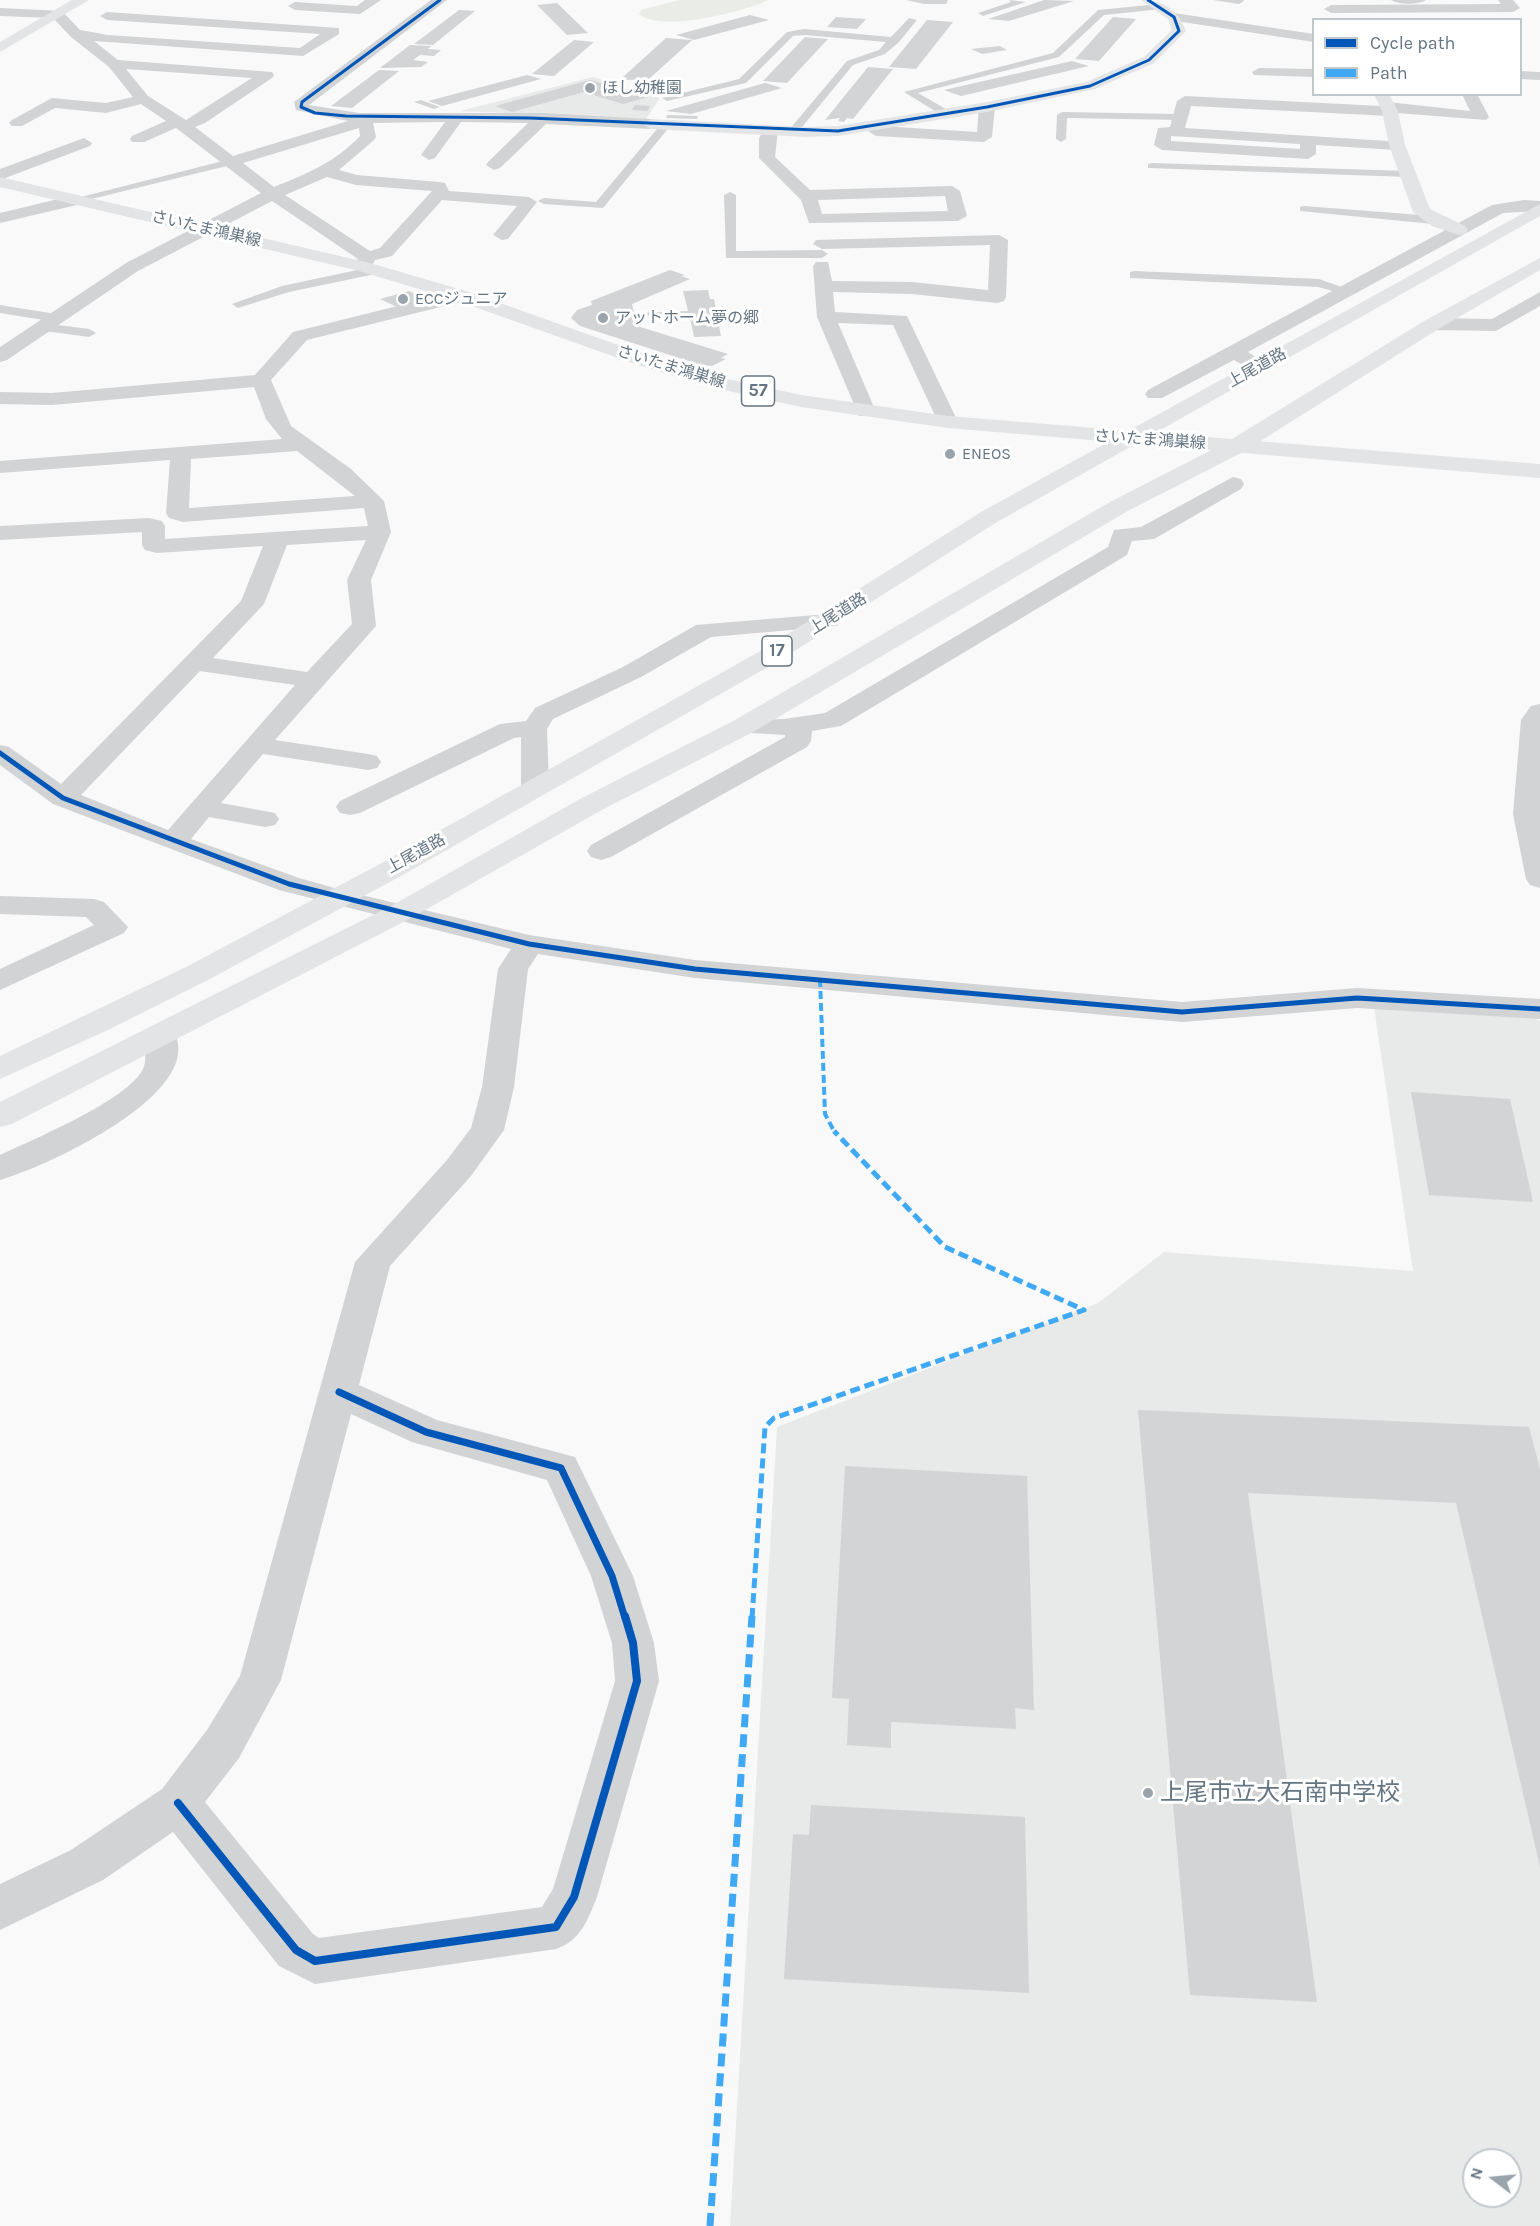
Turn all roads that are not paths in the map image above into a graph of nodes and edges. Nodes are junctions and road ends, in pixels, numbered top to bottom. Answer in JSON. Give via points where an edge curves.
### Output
{"nodes":[{"id":1,"x":82,"y":0,"type":"edge"},
{"id":2,"x":374,"y":0,"type":"edge"},
{"id":3,"x":440,"y":0,"type":"edge"},
{"id":4,"x":1020,"y":0,"type":"edge"},
{"id":5,"x":1218,"y":0,"type":"edge"},
{"id":6,"x":1396,"y":0,"type":"edge"},
{"id":7,"x":1421,"y":0,"type":"edge"},
{"id":8,"x":1505,"y":0,"type":"edge"},
{"id":9,"x":1239,"y":1,"type":"edge"},
{"id":10,"x":280,"y":4,"type":"dead end"},
{"id":11,"x":1154,"y":4,"type":"edge"},
{"id":12,"x":124,"y":5,"type":"dead end"},
{"id":13,"x":1332,"y":10,"type":"edge"},
{"id":14,"x":0,"y":12,"type":"edge"},
{"id":15,"x":983,"y":13,"type":"dead end"},
{"id":16,"x":57,"y":14,"type":"junction"},
{"id":17,"x":1483,"y":14,"type":"edge"},
{"id":18,"x":107,"y":16,"type":"junction"},
{"id":19,"x":1174,"y":17,"type":"junction"},
{"id":20,"x":912,"y":21,"type":"dead end"},
{"id":21,"x":76,"y":34,"type":"junction"},
{"id":22,"x":1312,"y":38,"type":"edge"},
{"id":23,"x":896,"y":40,"type":"junction"},
{"id":24,"x":0,"y":48,"type":"edge"},
{"id":25,"x":114,"y":64,"type":"junction"},
{"id":26,"x":1258,"y":72,"type":"dead end"},
{"id":27,"x":1312,"y":73,"type":"edge"},
{"id":28,"x":1522,"y":75,"type":"edge"},
{"id":29,"x":1540,"y":76,"type":"edge"},
{"id":30,"x":1469,"y":96,"type":"edge"},
{"id":31,"x":667,"y":98,"type":"dead end"},
{"id":32,"x":143,"y":99,"type":"junction"},
{"id":33,"x":1386,"y":104,"type":"edge"},
{"id":34,"x":987,"y":107,"type":"junction"},
{"id":35,"x":947,"y":114,"type":"junction"},
{"id":36,"x":457,"y":117,"type":"junction"},
{"id":37,"x":543,"y":118,"type":"junction"},
{"id":38,"x":373,"y":119,"type":"junction"},
{"id":39,"x":17,"y":123,"type":"dead end"},
{"id":40,"x":180,"y":124,"type":"junction"},
{"id":41,"x":659,"y":124,"type":"junction"},
{"id":42,"x":1178,"y":124,"type":"junction"},
{"id":43,"x":868,"y":126,"type":"junction"},
{"id":44,"x":770,"y":130,"type":"junction"},
{"id":45,"x":793,"y":131,"type":"junction"},
{"id":46,"x":138,"y":139,"type":"dead end"},
{"id":47,"x":1061,"y":139,"type":"dead end"},
{"id":48,"x":84,"y":143,"type":"dead end"},
{"id":49,"x":1397,"y":145,"type":"junction"},
{"id":50,"x":429,"y":155,"type":"dead end"},
{"id":51,"x":231,"y":162,"type":"junction"},
{"id":52,"x":494,"y":165,"type":"dead end"},
{"id":53,"x":1152,"y":166,"type":"dead end"},
{"id":54,"x":326,"y":172,"type":"junction"},
{"id":55,"x":1408,"y":174,"type":"junction"},
{"id":56,"x":0,"y":175,"type":"edge"},
{"id":57,"x":0,"y":182,"type":"edge"},
{"id":58,"x":275,"y":193,"type":"junction"},
{"id":59,"x":438,"y":195,"type":"junction"},
{"id":60,"x":730,"y":195,"type":"dead end"},
{"id":61,"x":806,"y":195,"type":"junction"},
{"id":62,"x":75,"y":200,"type":"junction"},
{"id":63,"x":544,"y":201,"type":"dead end"},
{"id":64,"x":1534,"y":202,"type":"edge"},
{"id":65,"x":1304,"y":210,"type":"dead end"},
{"id":66,"x":0,"y":218,"type":"edge"},
{"id":67,"x":815,"y":219,"type":"junction"},
{"id":68,"x":1433,"y":220,"type":"junction"},
{"id":69,"x":204,"y":229,"type":"junction"},
{"id":70,"x":1459,"y":230,"type":"junction"},
{"id":71,"x":502,"y":235,"type":"dead end"},
{"id":72,"x":919,"y":242,"type":"junction"},
{"id":73,"x":822,"y":249,"type":"junction"},
{"id":74,"x":1540,"y":263,"type":"edge"},
{"id":75,"x":369,"y":265,"type":"junction"},
{"id":76,"x":1134,"y":274,"type":"dead end"},
{"id":77,"x":823,"y":286,"type":"junction"},
{"id":78,"x":912,"y":288,"type":"junction"},
{"id":79,"x":1347,"y":291,"type":"junction"},
{"id":80,"x":462,"y":296,"type":"junction"},
{"id":81,"x":238,"y":304,"type":"dead end"},
{"id":82,"x":1536,"y":305,"type":"edge"},
{"id":83,"x":0,"y":309,"type":"edge"},
{"id":84,"x":826,"y":317,"type":"junction"},
{"id":85,"x":49,"y":322,"type":"junction"},
{"id":86,"x":1433,"y":324,"type":"junction"},
{"id":87,"x":89,"y":333,"type":"dead end"},
{"id":88,"x":1234,"y":352,"type":"junction"},
{"id":89,"x":0,"y":356,"type":"edge"},
{"id":90,"x":1259,"y":366,"type":"junction"},
{"id":91,"x":261,"y":380,"type":"junction"},
{"id":92,"x":1155,"y":394,"type":"dead end"},
{"id":93,"x":0,"y":398,"type":"edge"},
{"id":94,"x":866,"y":412,"type":"junction"},
{"id":95,"x":948,"y":422,"type":"junction"},
{"id":96,"x":1129,"y":439,"type":"junction"},
{"id":97,"x":301,"y":444,"type":"junction"},
{"id":98,"x":1235,"y":447,"type":"junction"},
{"id":99,"x":181,"y":453,"type":"junction"},
{"id":100,"x":0,"y":467,"type":"edge"},
{"id":101,"x":1540,"y":471,"type":"edge"},
{"id":102,"x":1233,"y":484,"type":"dead end"},
{"id":103,"x":373,"y":501,"type":"junction"},
{"id":104,"x":1118,"y":507,"type":"junction"},
{"id":105,"x":380,"y":532,"type":"junction"},
{"id":106,"x":0,"y":533,"type":"edge"},
{"id":107,"x":1122,"y":535,"type":"junction"},
{"id":108,"x":278,"y":538,"type":"junction"},
{"id":109,"x":828,"y":621,"type":"junction"},
{"id":110,"x":194,"y":663,"type":"junction"},
{"id":111,"x":313,"y":680,"type":"junction"},
{"id":112,"x":1540,"y":712,"type":"edge"},
{"id":113,"x":799,"y":725,"type":"junction"},
{"id":114,"x":744,"y":726,"type":"junction"},
{"id":115,"x":534,"y":729,"type":"junction"},
{"id":116,"x":257,"y":745,"type":"junction"},
{"id":117,"x":0,"y":753,"type":"edge"},
{"id":118,"x":368,"y":762,"type":"dead end"},
{"id":119,"x":535,"y":787,"type":"junction"},
{"id":120,"x":63,"y":798,"type":"junction"},
{"id":121,"x":350,"y":807,"type":"dead end"},
{"id":122,"x":203,"y":808,"type":"junction"},
{"id":123,"x":265,"y":819,"type":"dead end"},
{"id":124,"x":172,"y":842,"type":"junction"},
{"id":125,"x":601,"y":851,"type":"dead end"},
{"id":126,"x":1540,"y":879,"type":"edge"},
{"id":127,"x":337,"y":898,"type":"junction"},
{"id":128,"x":0,"y":905,"type":"edge"},
{"id":129,"x":401,"y":912,"type":"junction"},
{"id":130,"x":529,"y":944,"type":"junction"},
{"id":131,"x":0,"y":981,"type":"edge"},
{"id":132,"x":1540,"y":1009,"type":"edge"},
{"id":133,"x":161,"y":1036,"type":"junction"},
{"id":134,"x":0,"y":1069,"type":"edge"},
{"id":135,"x":0,"y":1116,"type":"edge"},
{"id":136,"x":0,"y":1169,"type":"edge"},
{"id":137,"x":339,"y":1392,"type":"junction"},
{"id":138,"x":178,"y":1803,"type":"junction"},
{"id":139,"x":0,"y":1908,"type":"edge"}],
"edges":[{"from":1,"to":16,"type":"main road"},
{"from":2,"to":10,"type":"street","via":[[360,10]]},
{"from":3,"to":38,"type":"street","via":[[302,102],[301,107],[315,113]]},
{"from":4,"to":15,"type":"lane"},
{"from":5,"to":9,"type":"lane"},
{"from":6,"to":7,"type":"lane"},
{"from":8,"to":17,"type":"street","via":[[1513,8]]},
{"from":11,"to":19,"type":"main road"},
{"from":11,"to":35,"type":"lane","via":[[1101,12],[1051,57],[909,92]]},
{"from":12,"to":18,"type":"street"},
{"from":13,"to":17,"type":"street"},
{"from":14,"to":16,"type":"street"},
{"from":16,"to":21,"type":"street"},
{"from":16,"to":24,"type":"main road"},
{"from":18,"to":21,"type":"street"},
{"from":18,"to":21,"type":"street","via":[[334,31],[303,52]]},
{"from":19,"to":22,"type":"street"},
{"from":19,"to":34,"type":"main road","via":[[1179,31],[1171,41],[1149,60],[1116,76],[1068,92]]},
{"from":20,"to":23,"type":"lane"},
{"from":21,"to":25,"type":"street"},
{"from":23,"to":31,"type":"lane","via":[[790,34],[742,81]]},
{"from":23,"to":45,"type":"lane","via":[[876,56],[850,63]]},
{"from":25,"to":32,"type":"street"},
{"from":25,"to":40,"type":"street","via":[[267,75],[200,120]]},
{"from":26,"to":27,"type":"street"},
{"from":28,"to":29,"type":"street"},
{"from":30,"to":33,"type":"street","via":[[1481,117]]},
{"from":32,"to":39,"type":"street","via":[[105,108],[52,103]]},
{"from":32,"to":40,"type":"street"},
{"from":33,"to":42,"type":"street","via":[[1185,101]]},
{"from":33,"to":49,"type":"main road"},
{"from":34,"to":35,"type":"main road"},
{"from":34,"to":43,"type":"street","via":[[984,137],[876,131]]},
{"from":35,"to":43,"type":"main road"},
{"from":36,"to":37,"type":"street"},
{"from":36,"to":38,"type":"street"},
{"from":36,"to":50,"type":"street"},
{"from":37,"to":41,"type":"street"},
{"from":37,"to":52,"type":"street"},
{"from":38,"to":51,"type":"street"},
{"from":38,"to":54,"type":"street","via":[[368,137]]},
{"from":40,"to":46,"type":"street"},
{"from":40,"to":51,"type":"street"},
{"from":41,"to":44,"type":"main road"},
{"from":41,"to":63,"type":"lane","via":[[599,206]]},
{"from":42,"to":47,"type":"lane","via":[[1062,115]]},
{"from":42,"to":49,"type":"street","via":[[1164,131],[1162,145],[1308,154],[1308,140]]},
{"from":43,"to":45,"type":"main road"},
{"from":44,"to":45,"type":"main road"},
{"from":44,"to":61,"type":"street","via":[[766,139],[767,158]]},
{"from":48,"to":56,"type":"street"},
{"from":49,"to":55,"type":"main road"},
{"from":51,"to":58,"type":"street"},
{"from":51,"to":62,"type":"lane"},
{"from":53,"to":55,"type":"lane"},
{"from":54,"to":58,"type":"street"},
{"from":54,"to":59,"type":"street","via":[[356,180],[439,187]]},
{"from":55,"to":68,"type":"main road","via":[[1422,212]]},
{"from":57,"to":62,"type":"main road","name":"さいたま鴻巣線","number":"57"},
{"from":58,"to":69,"type":"street"},
{"from":58,"to":75,"type":"street"},
{"from":59,"to":71,"type":"street","via":[[529,202]]},
{"from":59,"to":75,"type":"street"},
{"from":60,"to":73,"type":"lane","via":[[730,255]]},
{"from":61,"to":67,"type":"street"},
{"from":61,"to":67,"type":"street","via":[[952,191],[958,216]]},
{"from":62,"to":66,"type":"street"},
{"from":62,"to":69,"type":"main road","name":"さいたま鴻巣線","number":"57"},
{"from":64,"to":70,"type":"street","via":[[1498,209]]},
{"from":64,"to":90,"type":"main road","name":"上尾道路","number":"17"},
{"from":65,"to":68,"type":"lane"},
{"from":67,"to":73,"type":"street"},
{"from":68,"to":70,"type":"main road"},
{"from":69,"to":75,"type":"main road","name":"さいたま鴻巣線","number":"57"},
{"from":69,"to":85,"type":"street","via":[[132,267]]},
{"from":70,"to":79,"type":"street"},
{"from":72,"to":73,"type":"street"},
{"from":72,"to":78,"type":"street"},
{"from":72,"to":78,"type":"street","via":[[999,240],[997,297]]},
{"from":73,"to":77,"type":"street"},
{"from":74,"to":86,"type":"main road","number":"17"},
{"from":75,"to":80,"type":"main road","name":"さいたま鴻巣線","number":"57"},
{"from":75,"to":81,"type":"lane"},
{"from":76,"to":79,"type":"lane","via":[[1319,283]]},
{"from":77,"to":78,"type":"street"},
{"from":77,"to":84,"type":"street"},
{"from":79,"to":88,"type":"street"},
{"from":80,"to":91,"type":"street","via":[[300,336]]},
{"from":80,"to":94,"type":"main road","name":"さいたま鴻巣線","number":"57","via":[[713,382]]},
{"from":82,"to":86,"type":"street","via":[[1496,325]]},
{"from":83,"to":85,"type":"lane"},
{"from":84,"to":94,"type":"street"},
{"from":84,"to":95,"type":"street","via":[[900,320]]},
{"from":85,"to":87,"type":"lane"},
{"from":85,"to":89,"type":"street"},
{"from":86,"to":98,"type":"main road","number":"17"},
{"from":88,"to":90,"type":"street"},
{"from":88,"to":92,"type":"street"},
{"from":90,"to":96,"type":"main road","name":"上尾道路","number":"17"},
{"from":91,"to":93,"type":"street","via":[[52,399]]},
{"from":91,"to":97,"type":"street","via":[[279,424]]},
{"from":94,"to":95,"type":"main road","name":"さいたま鴻巣線","number":"57"},
{"from":95,"to":96,"type":"main road","name":"さいたま鴻巣線","number":"57"},
{"from":96,"to":98,"type":"main road","name":"さいたま鴻巣線","number":"57"},
{"from":96,"to":109,"type":"main road","name":"上尾道路","number":"17","via":[[989,517]]},
{"from":97,"to":99,"type":"street"},
{"from":97,"to":103,"type":"street","via":[[338,469]]},
{"from":98,"to":101,"type":"main road","name":"さいたま鴻巣線","number":"57"},
{"from":98,"to":104,"type":"main road","number":"17"},
{"from":99,"to":100,"type":"street"},
{"from":99,"to":103,"type":"street","via":[[177,513],[183,515]]},
{"from":102,"to":107,"type":"street","via":[[1146,534]]},
{"from":103,"to":105,"type":"street"},
{"from":104,"to":107,"type":"street"},
{"from":104,"to":114,"type":"main road","number":"17"},
{"from":105,"to":108,"type":"street"},
{"from":105,"to":111,"type":"street","via":[[359,580],[364,626]]},
{"from":106,"to":108,"type":"street","via":[[149,525],[154,526],[153,545],[157,546]]},
{"from":107,"to":113,"type":"street","via":[[1119,550],[832,720]]},
{"from":108,"to":110,"type":"street","via":[[252,604]]},
{"from":109,"to":115,"type":"street","via":[[705,630],[632,672],[544,714]]},
{"from":109,"to":119,"type":"main road","name":"上尾道路","number":"17"},
{"from":110,"to":111,"type":"street"},
{"from":110,"to":120,"type":"street"},
{"from":111,"to":116,"type":"street"},
{"from":112,"to":126,"type":"street","via":[[1534,720],[1527,814]]},
{"from":113,"to":114,"type":"street"},
{"from":113,"to":125,"type":"street","via":[[798,741]]},
{"from":114,"to":129,"type":"main road","number":"17","via":[[590,805]]},
{"from":115,"to":119,"type":"street"},
{"from":115,"to":121,"type":"street","via":[[509,730]]},
{"from":116,"to":118,"type":"street"},
{"from":116,"to":122,"type":"street"},
{"from":117,"to":120,"type":"street"},
{"from":119,"to":127,"type":"main road","name":"上尾道路","number":"17"},
{"from":120,"to":124,"type":"street"},
{"from":122,"to":123,"type":"street"},
{"from":122,"to":124,"type":"street"},
{"from":124,"to":127,"type":"street"},
{"from":127,"to":129,"type":"street"},
{"from":127,"to":134,"type":"main road","name":"上尾道路","number":"17","via":[[106,1021]]},
{"from":128,"to":131,"type":"street","via":[[94,909],[113,927]]},
{"from":129,"to":130,"type":"street"},
{"from":129,"to":133,"type":"main road","number":"17"},
{"from":130,"to":132,"type":"street","via":[[695,969],[1182,1012],[1357,998]]},
{"from":130,"to":137,"type":"street","via":[[513,969],[498,1087],[487,1130],[459,1168],[373,1262]]},
{"from":133,"to":135,"type":"main road","number":"17"},
{"from":133,"to":136,"type":"street","via":[[159,1068],[147,1088],[110,1113]]},
{"from":137,"to":138,"type":"street","via":[[260,1680],[223,1744]]},
{"from":137,"to":138,"type":"street","via":[[426,1432],[561,1467],[612,1576],[633,1643],[637,1681],[574,1897],[556,1927],[315,1961],[296,1950]]},
{"from":138,"to":139,"type":"street","via":[[87,1865]]}]}
